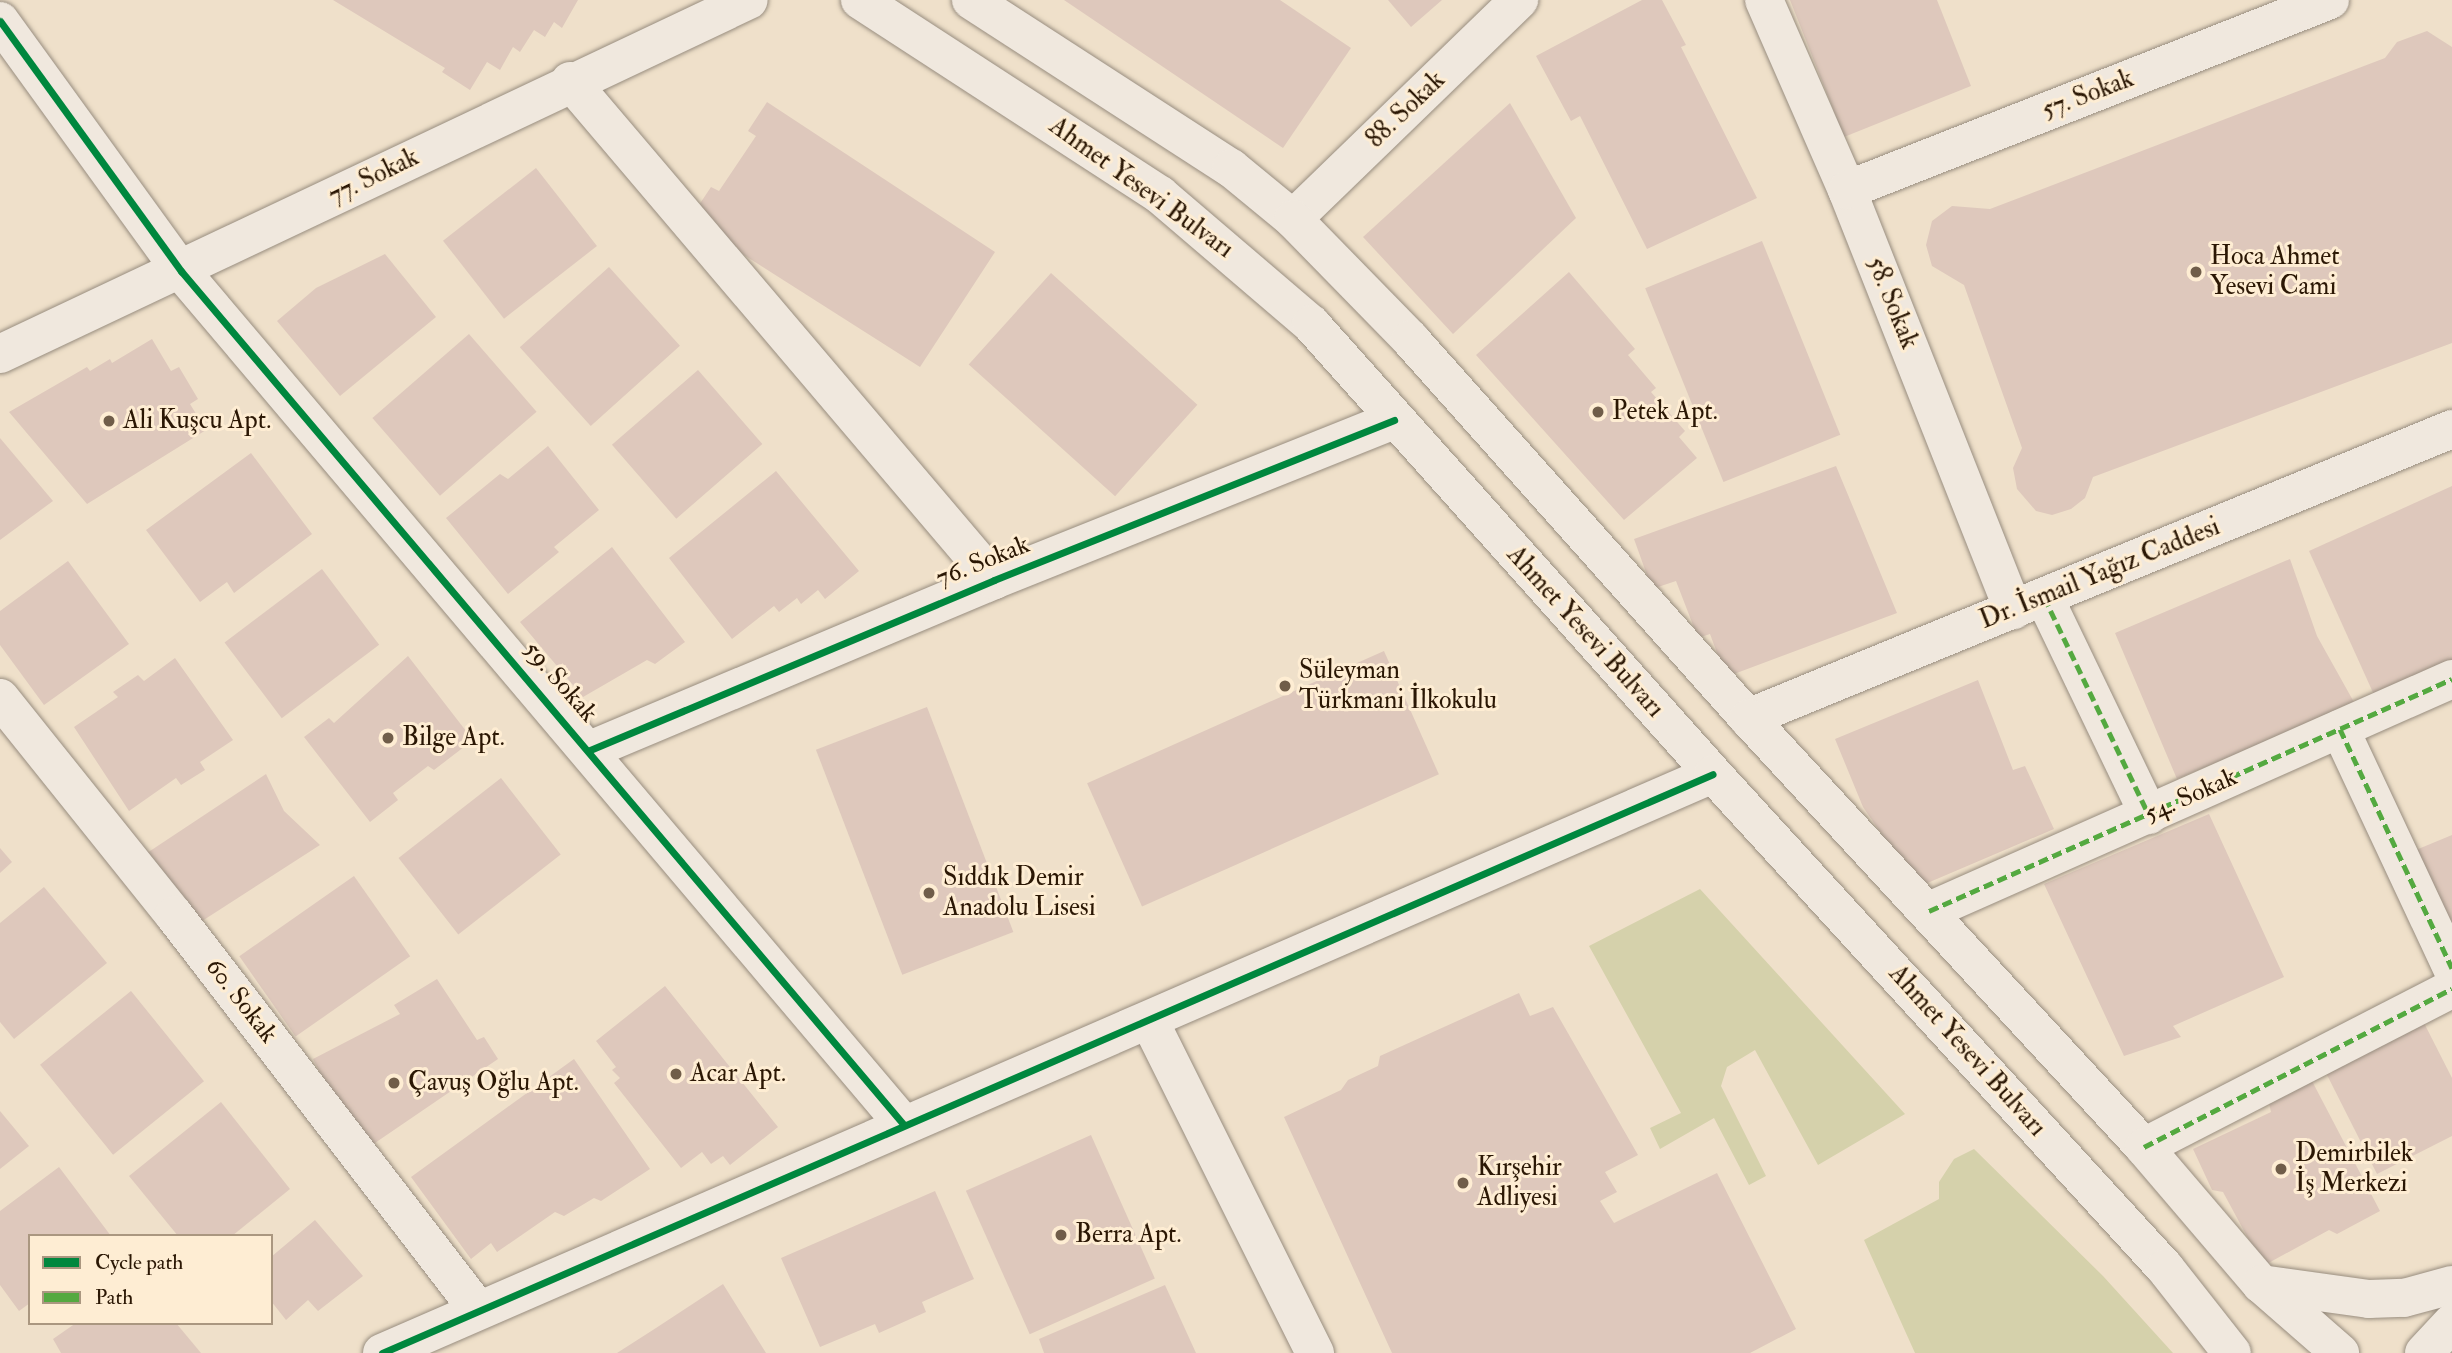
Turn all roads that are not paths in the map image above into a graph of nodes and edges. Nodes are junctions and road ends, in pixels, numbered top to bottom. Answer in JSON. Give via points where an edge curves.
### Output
{"nodes":[{"id":1,"x":749,"y":0,"type":"edge"},
{"id":2,"x":860,"y":0,"type":"edge"},
{"id":3,"x":971,"y":0,"type":"edge"},
{"id":4,"x":1518,"y":0,"type":"edge"},
{"id":5,"x":1763,"y":0,"type":"edge"},
{"id":6,"x":2330,"y":0,"type":"edge"},
{"id":7,"x":0,"y":21,"type":"edge"},
{"id":8,"x":570,"y":81,"type":"junction"},
{"id":9,"x":1847,"y":190,"type":"junction"},
{"id":10,"x":1293,"y":219,"type":"junction"},
{"id":11,"x":181,"y":271,"type":"junction"},
{"id":12,"x":0,"y":354,"type":"edge"},
{"id":13,"x":1394,"y":420,"type":"junction"},
{"id":14,"x":2452,"y":429,"type":"edge"},
{"id":15,"x":994,"y":580,"type":"junction"},
{"id":16,"x":2029,"y":603,"type":"junction"},
{"id":17,"x":2452,"y":679,"type":"edge"},
{"id":18,"x":0,"y":698,"type":"edge"},
{"id":19,"x":1748,"y":718,"type":"junction"},
{"id":20,"x":2340,"y":729,"type":"junction"},
{"id":21,"x":590,"y":750,"type":"junction"},
{"id":22,"x":1713,"y":774,"type":"junction"},
{"id":23,"x":2149,"y":815,"type":"junction"},
{"id":24,"x":1929,"y":911,"type":"junction"},
{"id":25,"x":2452,"y":968,"type":"edge"},
{"id":26,"x":2452,"y":989,"type":"edge"},
{"id":27,"x":1149,"y":1020,"type":"junction"},
{"id":28,"x":903,"y":1124,"type":"junction"},
{"id":29,"x":2144,"y":1147,"type":"junction"},
{"id":30,"x":2165,"y":1268,"type":"junction"},
{"id":31,"x":2261,"y":1284,"type":"junction"},
{"id":32,"x":2452,"y":1285,"type":"edge"},
{"id":33,"x":477,"y":1308,"type":"junction"},
{"id":34,"x":2452,"y":1323,"type":"edge"},
{"id":35,"x":382,"y":1353,"type":"edge"},
{"id":36,"x":1315,"y":1353,"type":"edge"},
{"id":37,"x":2197,"y":1353,"type":"edge"},
{"id":38,"x":2232,"y":1353,"type":"edge"},
{"id":39,"x":2340,"y":1353,"type":"edge"},
{"id":40,"x":2424,"y":1353,"type":"edge"}],
"edges":[{"from":1,"to":8,"type":"street","name":"77. Sokak"},
{"from":2,"to":13,"type":"street","name":"Ahmet Yesevi Bulvarı","via":[[1160,195],[1311,324]]},
{"from":3,"to":10,"type":"street","via":[[1231,168]]},
{"from":4,"to":10,"type":"street","name":"88. Sokak"},
{"from":5,"to":9,"type":"street","name":"58. Sokak"},
{"from":6,"to":9,"type":"street","name":"57. Sokak"},
{"from":7,"to":11,"type":"street","name":"59. Sokak"},
{"from":8,"to":11,"type":"street","name":"77. Sokak"},
{"from":8,"to":15,"type":"street"},
{"from":9,"to":16,"type":"street","name":"58. Sokak"},
{"from":10,"to":19,"type":"street","via":[[1410,339]]},
{"from":11,"to":12,"type":"street","name":"77. Sokak"},
{"from":11,"to":21,"type":"street","name":"59. Sokak"},
{"from":13,"to":15,"type":"street","name":"76. Sokak"},
{"from":13,"to":22,"type":"street","name":"Ahmet Yesevi Bulvarı"},
{"from":14,"to":16,"type":"street","name":"Dr. İsmail Yağız Caddesi"},
{"from":15,"to":21,"type":"street","name":"76. Sokak"},
{"from":16,"to":19,"type":"street","name":"Dr. İsmail Yağız Caddesi"},
{"from":16,"to":23,"type":"street","name":"58. Sokak"},
{"from":17,"to":20,"type":"street","name":"54. Sokak"},
{"from":18,"to":33,"type":"street","name":"60. Sokak","via":[[183,926]]},
{"from":19,"to":24,"type":"street"},
{"from":20,"to":23,"type":"street","name":"54. Sokak"},
{"from":20,"to":25,"type":"street"},
{"from":21,"to":28,"type":"street","name":"59. Sokak"},
{"from":22,"to":27,"type":"street"},
{"from":22,"to":30,"type":"street","name":"Ahmet Yesevi Bulvarı"},
{"from":23,"to":24,"type":"street","name":"54. Sokak"},
{"from":24,"to":29,"type":"street"},
{"from":26,"to":29,"type":"street"},
{"from":27,"to":28,"type":"street"},
{"from":27,"to":36,"type":"street"},
{"from":28,"to":33,"type":"street"},
{"from":29,"to":31,"type":"street"},
{"from":30,"to":37,"type":"street"},
{"from":30,"to":38,"type":"street","name":"Ahmet Yesevi Bulvarı"},
{"from":31,"to":32,"type":"street","via":[[2369,1299],[2404,1298]]},
{"from":31,"to":39,"type":"street"},
{"from":33,"to":35,"type":"street"},
{"from":34,"to":40,"type":"street"}]}
